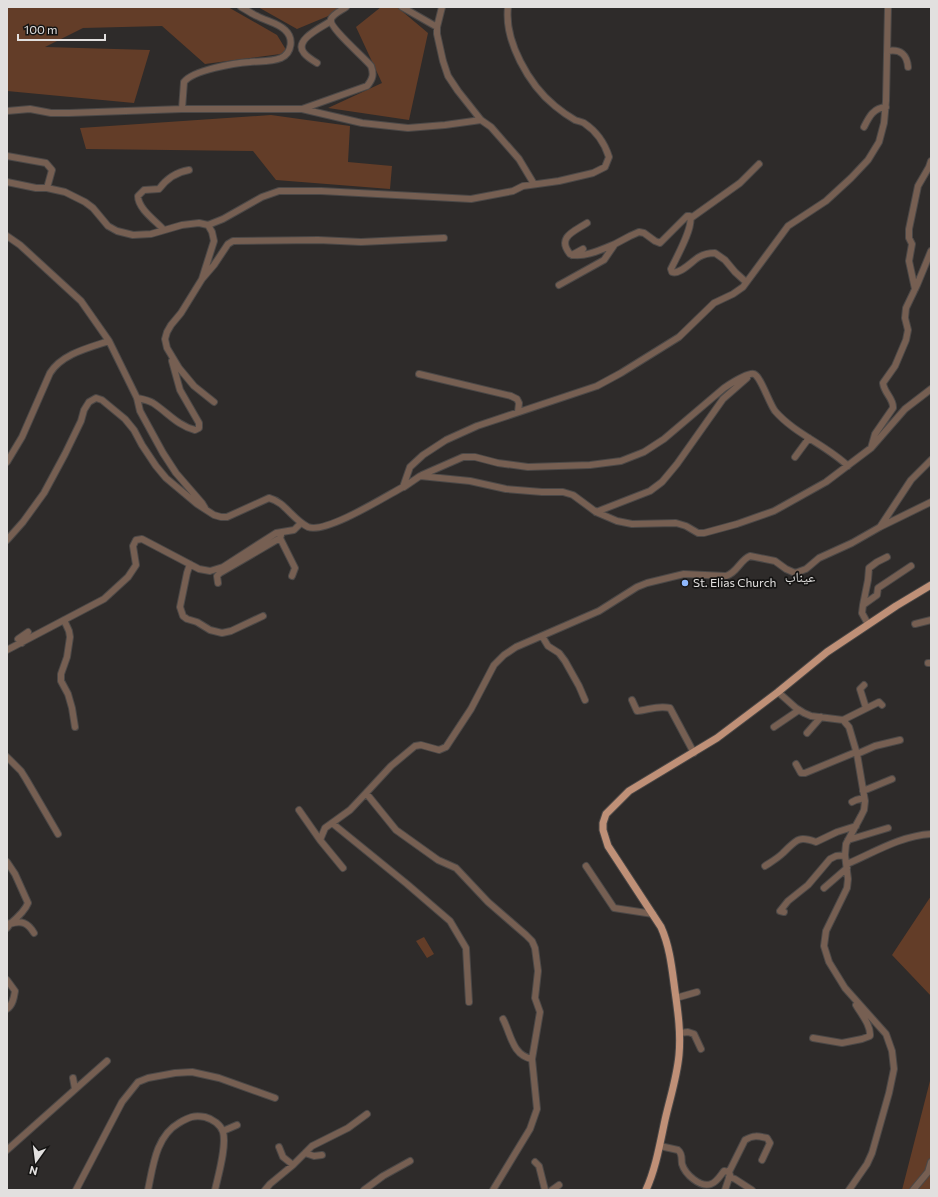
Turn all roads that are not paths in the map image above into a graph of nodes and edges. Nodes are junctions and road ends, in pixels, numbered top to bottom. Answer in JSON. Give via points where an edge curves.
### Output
{"nodes":[{"id":1,"x":241,"y":7,"type":"edge"},
{"id":2,"x":346,"y":7,"type":"edge"},
{"id":3,"x":402,"y":7,"type":"edge"},
{"id":4,"x":442,"y":7,"type":"edge"},
{"id":5,"x":508,"y":7,"type":"edge"},
{"id":6,"x":888,"y":7,"type":"edge"},
{"id":7,"x":331,"y":21,"type":"junction"},
{"id":8,"x":437,"y":27,"type":"junction"},
{"id":9,"x":888,"y":52,"type":"junction"},
{"id":10,"x":317,"y":63,"type":"dead end"},
{"id":11,"x":908,"y":67,"type":"dead end"},
{"id":12,"x":886,"y":107,"type":"junction"},
{"id":13,"x":182,"y":109,"type":"junction"},
{"id":14,"x":302,"y":109,"type":"junction"},
{"id":15,"x":7,"y":111,"type":"edge"},
{"id":16,"x":481,"y":120,"type":"junction"},
{"id":17,"x":864,"y":127,"type":"dead end"},
{"id":18,"x":7,"y":156,"type":"edge"},
{"id":19,"x":931,"y":160,"type":"edge"},
{"id":20,"x":759,"y":164,"type":"dead end"},
{"id":21,"x":189,"y":170,"type":"dead end"},
{"id":22,"x":7,"y":182,"type":"edge"},
{"id":23,"x":534,"y":184,"type":"junction"},
{"id":24,"x":47,"y":188,"type":"junction"},
{"id":25,"x":691,"y":218,"type":"junction"},
{"id":26,"x":587,"y":223,"type":"dead end"},
{"id":27,"x":208,"y":225,"type":"junction"},
{"id":28,"x":164,"y":230,"type":"junction"},
{"id":29,"x":7,"y":236,"type":"edge"},
{"id":30,"x":444,"y":238,"type":"dead end"},
{"id":31,"x":615,"y":244,"type":"junction"},
{"id":32,"x":583,"y":249,"type":"dead end"},
{"id":33,"x":931,"y":251,"type":"edge"},
{"id":34,"x":572,"y":256,"type":"junction"},
{"id":35,"x":202,"y":279,"type":"junction"},
{"id":36,"x":746,"y":282,"type":"junction"},
{"id":37,"x":558,"y":285,"type":"dead end"},
{"id":38,"x":915,"y":289,"type":"junction"},
{"id":39,"x":109,"y":342,"type":"junction"},
{"id":40,"x":167,"y":348,"type":"junction"},
{"id":41,"x":420,"y":374,"type":"dead end"},
{"id":42,"x":752,"y":374,"type":"junction"},
{"id":43,"x":931,"y":389,"type":"edge"},
{"id":44,"x":137,"y":398,"type":"junction"},
{"id":45,"x":214,"y":402,"type":"dead end"},
{"id":46,"x":518,"y":412,"type":"junction"},
{"id":47,"x":809,"y":438,"type":"junction"},
{"id":48,"x":871,"y":448,"type":"junction"},
{"id":49,"x":795,"y":457,"type":"dead end"},
{"id":50,"x":931,"y":460,"type":"edge"},
{"id":51,"x":7,"y":462,"type":"edge"},
{"id":52,"x":848,"y":466,"type":"junction"},
{"id":53,"x":420,"y":476,"type":"junction"},
{"id":54,"x":404,"y":487,"type":"junction"},
{"id":55,"x":931,"y":502,"type":"edge"},
{"id":56,"x":206,"y":510,"type":"junction"},
{"id":57,"x":596,"y":512,"type":"junction"},
{"id":58,"x":301,"y":523,"type":"junction"},
{"id":59,"x":880,"y":527,"type":"junction"},
{"id":60,"x":284,"y":532,"type":"junction"},
{"id":61,"x":280,"y":538,"type":"junction"},
{"id":62,"x":7,"y":540,"type":"edge"},
{"id":63,"x":887,"y":557,"type":"dead end"},
{"id":64,"x":190,"y":564,"type":"junction"},
{"id":65,"x":911,"y":566,"type":"dead end"},
{"id":66,"x":292,"y":576,"type":"dead end"},
{"id":67,"x":218,"y":583,"type":"dead end"},
{"id":68,"x":931,"y":585,"type":"edge"},
{"id":69,"x":863,"y":605,"type":"junction"},
{"id":70,"x":263,"y":616,"type":"dead end"},
{"id":71,"x":64,"y":620,"type":"junction"},
{"id":72,"x":931,"y":620,"type":"edge"},
{"id":73,"x":868,"y":624,"type":"junction"},
{"id":74,"x":915,"y":624,"type":"dead end"},
{"id":75,"x":28,"y":632,"type":"dead end"},
{"id":76,"x":542,"y":636,"type":"junction"},
{"id":77,"x":22,"y":642,"type":"junction"},
{"id":78,"x":7,"y":650,"type":"edge"},
{"id":79,"x":864,"y":685,"type":"dead end"},
{"id":80,"x":778,"y":692,"type":"junction"},
{"id":81,"x":585,"y":700,"type":"dead end"},
{"id":82,"x":632,"y":700,"type":"dead end"},
{"id":83,"x":882,"y":705,"type":"dead end"},
{"id":84,"x":866,"y":708,"type":"junction"},
{"id":85,"x":799,"y":710,"type":"junction"},
{"id":86,"x":821,"y":717,"type":"junction"},
{"id":87,"x":842,"y":720,"type":"junction"},
{"id":88,"x":774,"y":726,"type":"dead end"},
{"id":89,"x":75,"y":727,"type":"dead end"},
{"id":90,"x":807,"y":733,"type":"dead end"},
{"id":91,"x":900,"y":740,"type":"dead end"},
{"id":92,"x":694,"y":752,"type":"junction"},
{"id":93,"x":856,"y":753,"type":"junction"},
{"id":94,"x":7,"y":757,"type":"edge"},
{"id":95,"x":796,"y":764,"type":"dead end"},
{"id":96,"x":892,"y":778,"type":"dead end"},
{"id":97,"x":863,"y":791,"type":"junction"},
{"id":98,"x":366,"y":793,"type":"junction"},
{"id":99,"x":864,"y":798,"type":"junction"},
{"id":100,"x":852,"y":802,"type":"dead end"},
{"id":101,"x":299,"y":810,"type":"dead end"},
{"id":102,"x":332,"y":823,"type":"junction"},
{"id":103,"x":856,"y":826,"type":"junction"},
{"id":104,"x":888,"y":828,"type":"dead end"},
{"id":105,"x":58,"y":834,"type":"dead end"},
{"id":106,"x":931,"y":834,"type":"edge"},
{"id":107,"x":320,"y":840,"type":"junction"},
{"id":108,"x":848,"y":840,"type":"junction"},
{"id":109,"x":845,"y":855,"type":"junction"},
{"id":110,"x":7,"y":862,"type":"edge"},
{"id":111,"x":586,"y":866,"type":"dead end"},
{"id":112,"x":764,"y":866,"type":"dead end"},
{"id":113,"x":847,"y":866,"type":"junction"},
{"id":114,"x":343,"y":868,"type":"dead end"},
{"id":115,"x":824,"y":888,"type":"dead end"},
{"id":116,"x":784,"y":912,"type":"dead end"},
{"id":117,"x":653,"y":914,"type":"junction"},
{"id":118,"x":8,"y":925,"type":"edge"},
{"id":119,"x":34,"y":934,"type":"dead end"},
{"id":120,"x":7,"y":980,"type":"edge"},
{"id":121,"x":697,"y":992,"type":"dead end"},
{"id":122,"x":850,"y":995,"type":"junction"},
{"id":123,"x":676,"y":998,"type":"junction"},
{"id":124,"x":469,"y":1002,"type":"dead end"},
{"id":125,"x":7,"y":1009,"type":"edge"},
{"id":126,"x":503,"y":1019,"type":"dead end"},
{"id":127,"x":680,"y":1033,"type":"junction"},
{"id":128,"x":813,"y":1038,"type":"dead end"},
{"id":129,"x":700,"y":1049,"type":"dead end"},
{"id":130,"x":532,"y":1059,"type":"junction"},
{"id":131,"x":107,"y":1061,"type":"dead end"},
{"id":132,"x":74,"y":1078,"type":"dead end"},
{"id":133,"x":75,"y":1089,"type":"junction"},
{"id":134,"x":275,"y":1098,"type":"dead end"},
{"id":135,"x":367,"y":1114,"type":"dead end"},
{"id":136,"x":237,"y":1125,"type":"dead end"},
{"id":137,"x":223,"y":1131,"type":"junction"},
{"id":138,"x":660,"y":1146,"type":"junction"},
{"id":139,"x":279,"y":1147,"type":"dead end"},
{"id":140,"x":7,"y":1150,"type":"edge"},
{"id":141,"x":305,"y":1152,"type":"junction"},
{"id":142,"x":322,"y":1155,"type":"dead end"},
{"id":143,"x":762,"y":1160,"type":"dead end"},
{"id":144,"x":410,"y":1162,"type":"dead end"},
{"id":145,"x":535,"y":1162,"type":"dead end"},
{"id":146,"x":931,"y":1162,"type":"edge"},
{"id":147,"x":293,"y":1165,"type":"junction"},
{"id":148,"x":729,"y":1175,"type":"junction"},
{"id":149,"x":559,"y":1185,"type":"dead end"},
{"id":150,"x":76,"y":1190,"type":"edge"},
{"id":151,"x":148,"y":1190,"type":"edge"},
{"id":152,"x":215,"y":1190,"type":"edge"},
{"id":153,"x":265,"y":1190,"type":"edge"},
{"id":154,"x":364,"y":1190,"type":"edge"},
{"id":155,"x":493,"y":1190,"type":"edge"},
{"id":156,"x":545,"y":1190,"type":"edge"},
{"id":157,"x":552,"y":1190,"type":"edge"},
{"id":158,"x":646,"y":1190,"type":"edge"},
{"id":159,"x":725,"y":1190,"type":"edge"},
{"id":160,"x":752,"y":1190,"type":"edge"},
{"id":161,"x":849,"y":1190,"type":"edge"},
{"id":162,"x":913,"y":1190,"type":"edge"}],
"edges":[{"from":1,"to":13,"type":"street","via":[[284,29],[291,41],[288,53],[276,59],[223,66],[190,77],[184,82]]},
{"from":2,"to":7,"type":"street","via":[[334,15]]},
{"from":3,"to":8,"type":"street"},
{"from":4,"to":8,"type":"street"},
{"from":5,"to":23,"type":"street","via":[[508,30],[532,81],[554,105],[591,129],[604,143],[609,157],[605,167],[599,172]]},
{"from":6,"to":9,"type":"street"},
{"from":7,"to":10,"type":"street","via":[[303,40],[302,50],[305,55]]},
{"from":7,"to":14,"type":"street","via":[[336,30],[371,66],[373,76],[367,86]]},
{"from":8,"to":16,"type":"street","via":[[448,76]]},
{"from":9,"to":11,"type":"street","via":[[896,50],[903,54]]},
{"from":9,"to":12,"type":"street"},
{"from":12,"to":17,"type":"street","via":[[880,107],[872,112]]},
{"from":12,"to":36,"type":"street","via":[[880,142],[868,160],[826,201],[788,226]]},
{"from":13,"to":14,"type":"street"},
{"from":13,"to":15,"type":"street","via":[[69,113],[30,109]]},
{"from":14,"to":16,"type":"street","via":[[362,123],[399,127]]},
{"from":16,"to":23,"type":"street","via":[[491,127],[519,159]]},
{"from":18,"to":24,"type":"street","via":[[46,163],[52,170]]},
{"from":19,"to":38,"type":"street","via":[[918,186],[909,229],[912,244],[909,261]]},
{"from":20,"to":25,"type":"street","via":[[740,183]]},
{"from":21,"to":28,"type":"street","via":[[178,173],[160,189],[144,190],[138,196],[142,207]]},
{"from":22,"to":24,"type":"street"},
{"from":23,"to":27,"type":"street","via":[[472,199],[280,191],[262,197]]},
{"from":24,"to":28,"type":"street","via":[[64,192],[85,202],[108,226],[118,231],[133,235]]},
{"from":25,"to":31,"type":"street","via":[[687,216],[660,243],[639,232]]},
{"from":25,"to":36,"type":"street","via":[[672,272],[680,272],[703,255],[715,253],[726,260]]},
{"from":26,"to":34,"type":"street","via":[[566,238],[566,248]]},
{"from":27,"to":28,"type":"street","via":[[199,223]]},
{"from":27,"to":35,"type":"street","via":[[214,241]]},
{"from":29,"to":39,"type":"street","via":[[81,301]]},
{"from":30,"to":35,"type":"street","via":[[361,242],[233,241]]},
{"from":31,"to":34,"type":"street","via":[[580,256]]},
{"from":31,"to":37,"type":"street","via":[[604,260]]},
{"from":32,"to":34,"type":"street"},
{"from":33,"to":38,"type":"street"},
{"from":35,"to":40,"type":"street","via":[[171,324],[167,332]]},
{"from":36,"to":46,"type":"street","via":[[740,289],[714,303],[679,336],[621,373],[597,386]]},
{"from":38,"to":48,"type":"street","via":[[905,313],[908,330],[906,340],[895,366],[883,383],[893,408],[875,434]]},
{"from":39,"to":44,"type":"street"},
{"from":39,"to":51,"type":"street","via":[[64,358],[54,366],[22,437]]},
{"from":40,"to":44,"type":"street","via":[[180,390],[199,423],[199,428],[188,429],[152,402]]},
{"from":40,"to":45,"type":"street","via":[[186,378]]},
{"from":41,"to":46,"type":"street","via":[[511,396],[517,399]]},
{"from":42,"to":47,"type":"street","via":[[759,378],[774,410]]},
{"from":42,"to":53,"type":"street","via":[[724,388],[664,439],[644,452],[621,461],[528,467],[463,457]]},
{"from":42,"to":57,"type":"street","via":[[723,399],[662,482],[650,491]]},
{"from":43,"to":48,"type":"street","via":[[902,412]]},
{"from":44,"to":56,"type":"street","via":[[140,411],[162,454]]},
{"from":46,"to":54,"type":"street","via":[[467,430],[433,448],[410,467]]},
{"from":47,"to":49,"type":"street"},
{"from":47,"to":52,"type":"street"},
{"from":48,"to":52,"type":"street"},
{"from":50,"to":59,"type":"street","via":[[911,480]]},
{"from":52,"to":57,"type":"street","via":[[826,482],[779,508],[704,533],[698,533],[676,523],[632,524]]},
{"from":53,"to":54,"type":"street"},
{"from":53,"to":57,"type":"street","via":[[506,488],[563,492],[573,495]]},
{"from":54,"to":58,"type":"street","via":[[334,524],[310,528]]},
{"from":55,"to":59,"type":"street"},
{"from":56,"to":58,"type":"street","via":[[214,516],[227,517],[269,498],[276,500]]},
{"from":56,"to":62,"type":"street","via":[[171,482],[156,466],[125,419],[96,398],[89,402],[84,410],[81,421],[44,493]]},
{"from":58,"to":60,"type":"street","via":[[294,530]]},
{"from":59,"to":76,"type":"street","via":[[795,573],[776,561],[750,556],[726,576],[684,574],[647,583],[599,611]]},
{"from":60,"to":61,"type":"street"},
{"from":60,"to":64,"type":"street","via":[[276,533],[215,570],[198,570]]},
{"from":61,"to":66,"type":"street","via":[[295,568]]},
{"from":61,"to":67,"type":"street","via":[[220,573],[217,576]]},
{"from":63,"to":69,"type":"street","via":[[869,568]]},
{"from":64,"to":70,"type":"street","via":[[180,607],[187,619],[210,630],[231,632]]},
{"from":64,"to":71,"type":"street","via":[[142,539],[136,540],[133,546],[136,565],[128,577],[104,599]]},
{"from":65,"to":69,"type":"street","via":[[878,588],[877,595]]},
{"from":68,"to":73,"type":"main road"},
{"from":69,"to":73,"type":"street","via":[[862,613]]},
{"from":71,"to":77,"type":"street"},
{"from":71,"to":89,"type":"street","via":[[70,637],[61,674]]},
{"from":72,"to":74,"type":"street"},
{"from":73,"to":80,"type":"main road","via":[[827,652]]},
{"from":75,"to":77,"type":"street","via":[[18,639]]},
{"from":76,"to":81,"type":"street","via":[[548,646],[565,660]]},
{"from":76,"to":98,"type":"street","via":[[516,647],[499,660],[468,715],[446,747],[439,750],[415,746],[391,766]]},
{"from":77,"to":78,"type":"street"},
{"from":79,"to":84,"type":"street","via":[[860,689]]},
{"from":80,"to":85,"type":"street"},
{"from":80,"to":92,"type":"main road","via":[[729,730]]},
{"from":82,"to":92,"type":"street","via":[[637,711],[663,706],[670,708]]},
{"from":83,"to":84,"type":"street","via":[[879,702]]},
{"from":84,"to":87,"type":"street"},
{"from":85,"to":86,"type":"street","via":[[811,716]]},
{"from":85,"to":88,"type":"street"},
{"from":86,"to":87,"type":"street"},
{"from":86,"to":90,"type":"street"},
{"from":87,"to":93,"type":"street","via":[[849,727]]},
{"from":91,"to":93,"type":"street"},
{"from":92,"to":117,"type":"main road","via":[[629,791],[606,814],[603,822],[608,846]]},
{"from":93,"to":95,"type":"street","via":[[805,773],[801,773]]},
{"from":93,"to":97,"type":"street"},
{"from":94,"to":105,"type":"street","via":[[23,775]]},
{"from":96,"to":97,"type":"street"},
{"from":97,"to":99,"type":"street"},
{"from":98,"to":102,"type":"street","via":[[350,810]]},
{"from":98,"to":130,"type":"street","via":[[396,830],[438,860],[456,868],[488,902],[532,941],[538,971],[535,998],[540,1012]]},
{"from":99,"to":100,"type":"street"},
{"from":99,"to":103,"type":"street","via":[[864,810]]},
{"from":101,"to":107,"type":"street"},
{"from":102,"to":107,"type":"street","via":[[325,828]]},
{"from":102,"to":124,"type":"street","via":[[450,921],[466,948]]},
{"from":103,"to":108,"type":"street"},
{"from":103,"to":112,"type":"street","via":[[816,842],[799,839]]},
{"from":104,"to":108,"type":"street"},
{"from":106,"to":113,"type":"street","via":[[904,838],[883,846]]},
{"from":107,"to":114,"type":"street"},
{"from":108,"to":109,"type":"street"},
{"from":109,"to":113,"type":"street"},
{"from":109,"to":116,"type":"street","via":[[830,859],[808,885],[788,901],[780,911]]},
{"from":110,"to":118,"type":"street","via":[[28,903]]},
{"from":111,"to":117,"type":"street","via":[[614,908]]},
{"from":113,"to":115,"type":"street"},
{"from":113,"to":122,"type":"street","via":[[846,888],[829,922],[824,946],[829,962]]},
{"from":117,"to":123,"type":"main road","via":[[665,936],[669,950]]},
{"from":118,"to":119,"type":"street","via":[[22,922],[29,925]]},
{"from":120,"to":125,"type":"street","via":[[15,991],[14,1000]]},
{"from":121,"to":123,"type":"street"},
{"from":122,"to":128,"type":"street","via":[[869,1026],[870,1036],[842,1043]]},
{"from":122,"to":161,"type":"street","via":[[886,1034],[894,1068],[872,1153]]},
{"from":123,"to":127,"type":"main road"},
{"from":126,"to":130,"type":"street","via":[[514,1047]]},
{"from":127,"to":129,"type":"street","via":[[694,1034]]},
{"from":127,"to":138,"type":"main road","via":[[679,1057]]},
{"from":130,"to":155,"type":"street","via":[[536,1115]]},
{"from":131,"to":133,"type":"street"},
{"from":132,"to":133,"type":"street"},
{"from":133,"to":140,"type":"street"},
{"from":134,"to":150,"type":"street","via":[[219,1078],[192,1072],[175,1073],[138,1082],[122,1102]]},
{"from":135,"to":141,"type":"street","via":[[348,1128]]},
{"from":136,"to":137,"type":"street"},
{"from":137,"to":151,"type":"street","via":[[218,1124],[208,1118],[196,1116],[174,1126],[165,1134],[159,1146]]},
{"from":137,"to":152,"type":"street","via":[[224,1142]]},
{"from":138,"to":148,"type":"street","via":[[678,1150],[686,1173],[702,1183],[712,1184],[724,1171]]},
{"from":138,"to":158,"type":"main road"},
{"from":139,"to":147,"type":"street","via":[[284,1157]]},
{"from":141,"to":142,"type":"street","via":[[314,1156]]},
{"from":141,"to":147,"type":"street"},
{"from":143,"to":148,"type":"street","via":[[770,1143],[766,1138],[750,1137],[745,1140]]},
{"from":144,"to":154,"type":"street","via":[[383,1176]]},
{"from":145,"to":156,"type":"street","via":[[539,1166]]},
{"from":146,"to":162,"type":"street","via":[[928,1172]]},
{"from":147,"to":153,"type":"street"},
{"from":148,"to":159,"type":"street"},
{"from":148,"to":160,"type":"street"},
{"from":149,"to":157,"type":"street"}]}
